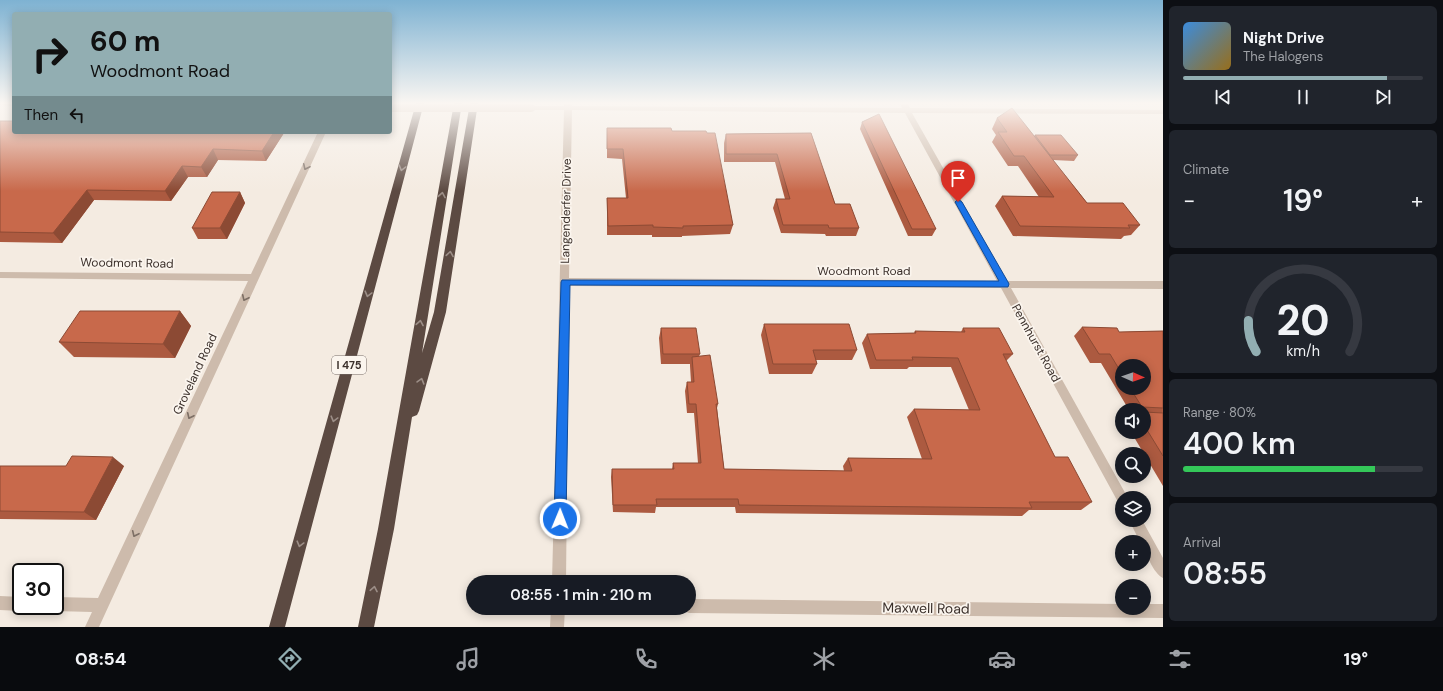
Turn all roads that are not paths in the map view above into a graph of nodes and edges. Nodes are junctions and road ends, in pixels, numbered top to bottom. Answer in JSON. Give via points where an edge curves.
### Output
{"nodes":[{"id":1,"x":412,"y":132,"type":"edge"},
{"id":2,"x":453,"y":132,"type":"edge"},
{"id":3,"x":469,"y":132,"type":"edge"},
{"id":4,"x":568,"y":132,"type":"edge"},
{"id":5,"x":919,"y":132,"type":"edge"},
{"id":6,"x":321,"y":134,"type":"edge"},
{"id":7,"x":0,"y":275,"type":"edge"},
{"id":8,"x":254,"y":278,"type":"junction"},
{"id":9,"x":566,"y":282,"type":"junction"},
{"id":10,"x":1005,"y":284,"type":"junction"},
{"id":11,"x":1163,"y":285,"type":"edge"},
{"id":12,"x":395,"y":472,"type":"junction"},
{"id":13,"x":1118,"y":491,"type":"edge"},
{"id":14,"x":1138,"y":527,"type":"edge"},
{"id":15,"x":1163,"y":571,"type":"edge"},
{"id":16,"x":559,"y":575,"type":"edge"},
{"id":17,"x":0,"y":603,"type":"edge"},
{"id":18,"x":12,"y":604,"type":"edge"},
{"id":19,"x":64,"y":604,"type":"edge"},
{"id":20,"x":102,"y":605,"type":"junction"},
{"id":21,"x":696,"y":606,"type":"edge"},
{"id":22,"x":1163,"y":611,"type":"edge"},
{"id":23,"x":558,"y":615,"type":"edge"},
{"id":24,"x":92,"y":627,"type":"edge"},
{"id":25,"x":277,"y":627,"type":"edge"},
{"id":26,"x":366,"y":627,"type":"edge"},
{"id":27,"x":557,"y":627,"type":"edge"}],
"edges":[{"from":1,"to":25,"type":"highway","number":"I 475","one_way":true},
{"from":12,"to":2,"type":"highway","one_way":true},
{"from":12,"to":3,"type":"highway","one_way":true,"via":[[440,312]]},
{"from":4,"to":9,"type":"street","name":"Langenderfer Drive"},
{"from":5,"to":10,"type":"street","name":"Pennhurst Road"},
{"from":6,"to":8,"type":"street","name":"Groveland Road","one_way":true},
{"from":7,"to":8,"type":"street","name":"Woodmont Road"},
{"from":8,"to":20,"type":"street","name":"Groveland Road","one_way":true},
{"from":9,"to":10,"type":"street","name":"Woodmont Road"},
{"from":9,"to":16,"type":"street","name":"Langenderfer Drive"},
{"from":10,"to":11,"type":"street","name":"Woodmont Road"},
{"from":10,"to":13,"type":"street","name":"Pennhurst Road"},
{"from":26,"to":12,"type":"highway","one_way":true},
{"from":14,"to":15,"type":"street"},
{"from":17,"to":18,"type":"street"},
{"from":19,"to":20,"type":"street"},
{"from":20,"to":24,"type":"street","name":"Groveland Road"},
{"from":21,"to":22,"type":"street","name":"Maxwell Road"},
{"from":23,"to":27,"type":"street"}]}
